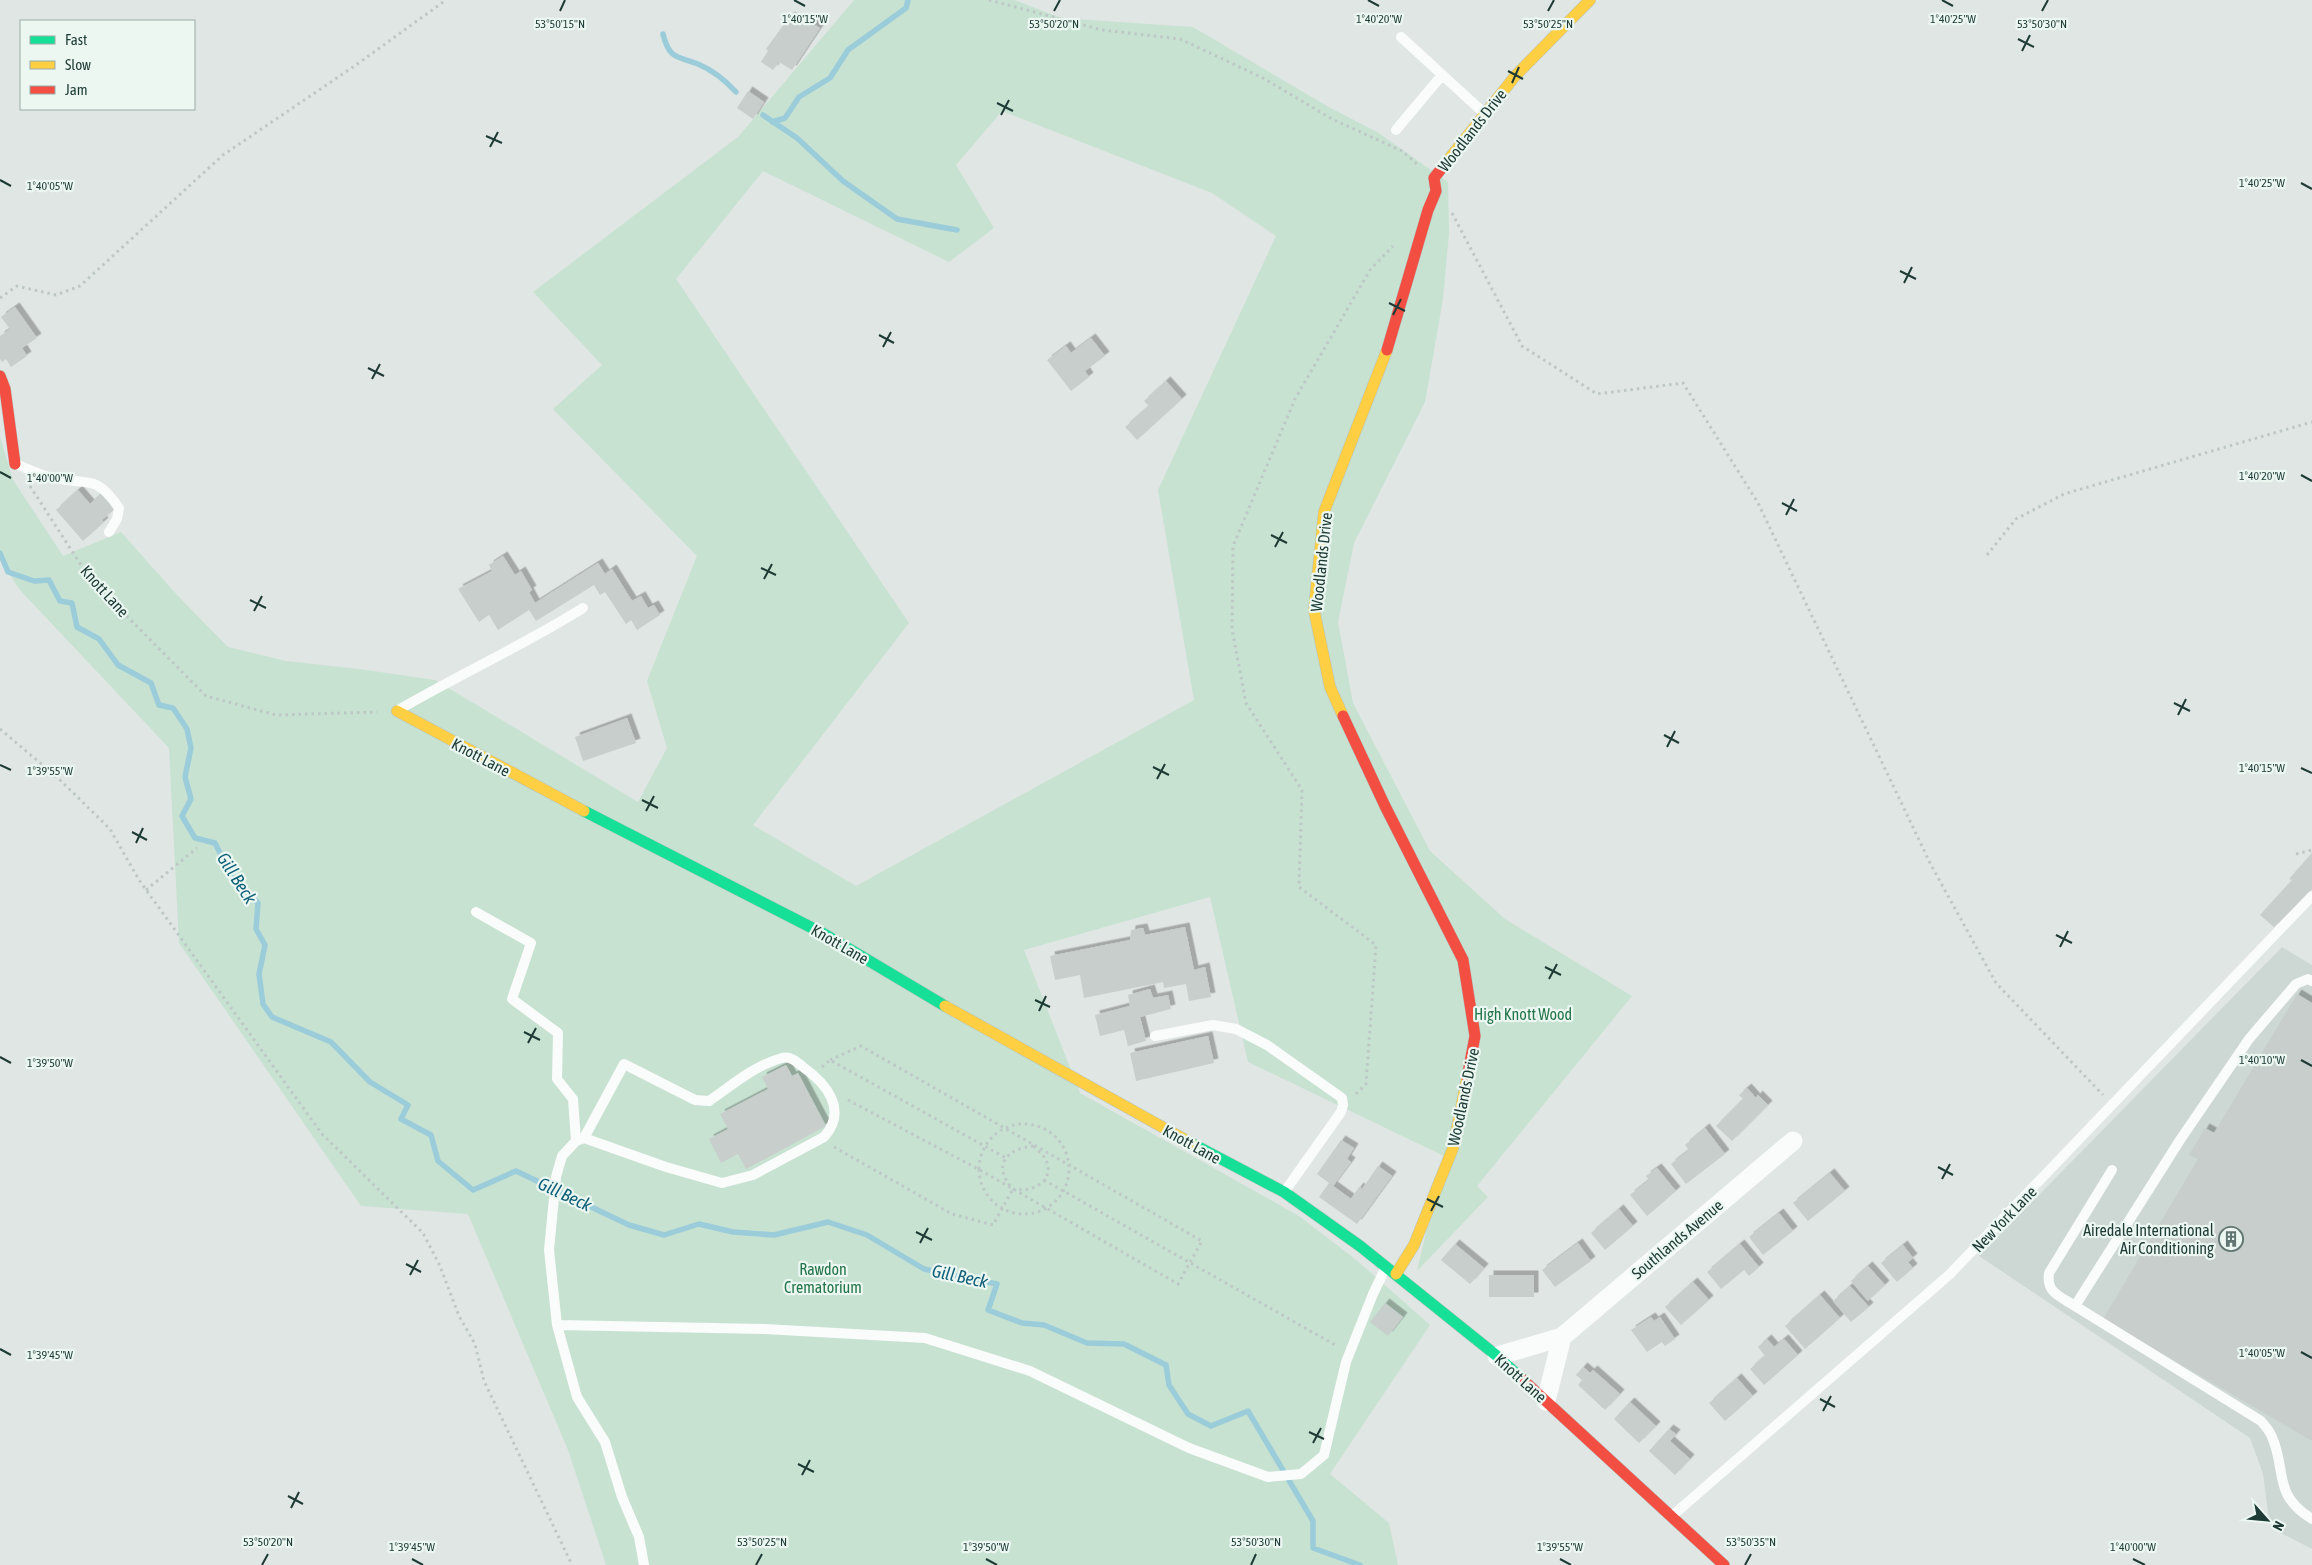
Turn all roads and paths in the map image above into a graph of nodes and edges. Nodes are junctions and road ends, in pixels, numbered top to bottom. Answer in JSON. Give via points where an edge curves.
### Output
{"nodes":[{"id":1,"x":446,"y":0,"type":"edge"},
{"id":2,"x":989,"y":0,"type":"edge"},
{"id":3,"x":1590,"y":0,"type":"edge"},
{"id":4,"x":1401,"y":37,"type":"dead end"},
{"id":5,"x":1442,"y":75,"type":"junction"},
{"id":6,"x":1485,"y":114,"type":"junction"},
{"id":7,"x":1396,"y":130,"type":"dead end"},
{"id":8,"x":1434,"y":178,"type":"junction"},
{"id":9,"x":1452,"y":212,"type":"dead end"},
{"id":10,"x":0,"y":298,"type":"edge"},
{"id":11,"x":0,"y":376,"type":"edge"},
{"id":12,"x":2312,"y":422,"type":"edge"},
{"id":13,"x":16,"y":464,"type":"junction"},
{"id":14,"x":109,"y":532,"type":"dead end"},
{"id":15,"x":1987,"y":555,"type":"dead end"},
{"id":16,"x":583,"y":608,"type":"dead end"},
{"id":17,"x":397,"y":711,"type":"junction"},
{"id":18,"x":0,"y":730,"type":"edge"},
{"id":19,"x":197,"y":848,"type":"dead end"},
{"id":20,"x":2312,"y":850,"type":"edge"},
{"id":21,"x":2296,"y":854,"type":"dead end"},
{"id":22,"x":146,"y":890,"type":"junction"},
{"id":23,"x":2312,"y":896,"type":"edge"},
{"id":24,"x":476,"y":912,"type":"dead end"},
{"id":25,"x":2312,"y":981,"type":"edge"},
{"id":26,"x":1155,"y":1036,"type":"dead end"},
{"id":27,"x":830,"y":1060,"type":"junction"},
{"id":28,"x":814,"y":1074,"type":"junction"},
{"id":29,"x":827,"y":1089,"type":"junction"},
{"id":30,"x":2113,"y":1106,"type":"junction"},
{"id":31,"x":1003,"y":1129,"type":"junction"},
{"id":32,"x":820,"y":1139,"type":"junction"},
{"id":33,"x":580,"y":1140,"type":"junction"},
{"id":34,"x":1793,"y":1141,"type":"dead end"},
{"id":35,"x":986,"y":1146,"type":"junction"},
{"id":36,"x":1034,"y":1146,"type":"junction"},
{"id":37,"x":1006,"y":1158,"type":"junction"},
{"id":38,"x":1070,"y":1166,"type":"junction"},
{"id":39,"x":980,"y":1170,"type":"junction"},
{"id":40,"x":2112,"y":1170,"type":"dead end"},
{"id":41,"x":1044,"y":1180,"type":"junction"},
{"id":42,"x":1014,"y":1189,"type":"junction"},
{"id":43,"x":1064,"y":1192,"type":"junction"},
{"id":44,"x":1284,"y":1192,"type":"junction"},
{"id":45,"x":1003,"y":1208,"type":"junction"},
{"id":46,"x":1046,"y":1208,"type":"junction"},
{"id":47,"x":1191,"y":1263,"type":"junction"},
{"id":48,"x":1391,"y":1270,"type":"junction"},
{"id":49,"x":2075,"y":1306,"type":"junction"},
{"id":50,"x":557,"y":1325,"type":"junction"},
{"id":51,"x":1562,"y":1337,"type":"junction"},
{"id":52,"x":1350,"y":1353,"type":"junction"},
{"id":53,"x":1497,"y":1356,"type":"junction"},
{"id":54,"x":1546,"y":1401,"type":"junction"},
{"id":55,"x":1671,"y":1516,"type":"junction"},
{"id":56,"x":2312,"y":1519,"type":"edge"},
{"id":57,"x":572,"y":1565,"type":"edge"},
{"id":58,"x":644,"y":1565,"type":"edge"},
{"id":59,"x":1724,"y":1565,"type":"edge"}],
"edges":[{"from":1,"to":10,"type":"path","via":[[223,155],[80,286],[56,295],[17,286]]},
{"from":2,"to":8,"type":"path","via":[[1102,30],[1180,39],[1263,78],[1332,119],[1402,151]]},
{"from":3,"to":6,"type":"street","name":"Woodlands Drive","via":[[1516,75]]},
{"from":4,"to":5,"type":"lane"},
{"from":5,"to":6,"type":"lane"},
{"from":5,"to":7,"type":"lane"},
{"from":6,"to":8,"type":"street","name":"Woodlands Drive"},
{"from":8,"to":48,"type":"street","name":"Woodlands Drive","via":[[1436,191],[1385,358],[1324,512],[1314,610],[1330,687],[1385,806],[1463,960],[1476,1036],[1452,1148],[1438,1192],[1414,1245]]},
{"from":9,"to":30,"type":"path","via":[[1522,346],[1597,394],[1683,383],[1758,502],[1931,865],[1996,983]]},
{"from":11,"to":13,"type":"street","via":[[5,389]]},
{"from":12,"to":15,"type":"path","via":[[2064,494],[2016,520]]},
{"from":13,"to":14,"type":"lane","via":[[51,478],[87,480],[98,485],[119,508]]},
{"from":13,"to":17,"type":"path","name":"Knott Lane","via":[[90,579],[206,696],[276,715]]},
{"from":16,"to":17,"type":"lane"},
{"from":17,"to":44,"type":"street","name":"Knott Lane","via":[[644,844],[824,934],[970,1022]]},
{"from":18,"to":22,"type":"path","via":[[58,778],[110,829]]},
{"from":19,"to":22,"type":"path"},
{"from":20,"to":21,"type":"path"},
{"from":22,"to":57,"type":"path","via":[[322,1134],[423,1233],[459,1316],[475,1344],[484,1381]]},
{"from":23,"to":30,"type":"lane","name":"New York Lane"},
{"from":24,"to":33,"type":"lane","via":[[531,944],[512,1000],[558,1033],[557,1079],[572,1099]]},
{"from":25,"to":49,"type":"lane","via":[[2296,984],[2249,1040],[2180,1140]]},
{"from":26,"to":44,"type":"lane","via":[[1213,1025],[1236,1029],[1267,1045],[1342,1098],[1341,1112]]},
{"from":27,"to":28,"type":"path"},
{"from":27,"to":31,"type":"path","via":[[861,1046]]},
{"from":27,"to":35,"type":"path"},
{"from":28,"to":29,"type":"lane"},
{"from":28,"to":33,"type":"lane","via":[[790,1058],[783,1058],[753,1071],[709,1101],[702,1102],[624,1064]]},
{"from":29,"to":32,"type":"lane","via":[[834,1102],[835,1117],[831,1129]]},
{"from":29,"to":39,"type":"path"},
{"from":30,"to":55,"type":"lane","name":"New York Lane","via":[[1950,1274]]},
{"from":31,"to":35,"type":"path"},
{"from":31,"to":36,"type":"path"},
{"from":31,"to":38,"type":"path","via":[[1017,1124],[1033,1124],[1047,1129],[1063,1145]]},
{"from":32,"to":33,"type":"lane","via":[[753,1175],[722,1183]]},
{"from":32,"to":45,"type":"path","via":[[952,1214],[992,1225]]},
{"from":33,"to":50,"type":"lane","via":[[562,1156],[556,1177],[549,1250]]},
{"from":34,"to":51,"type":"street","name":"Southlands Avenue"},
{"from":35,"to":37,"type":"path"},
{"from":35,"to":39,"type":"path","via":[[982,1151]]},
{"from":36,"to":37,"type":"path","via":[[1018,1148]]},
{"from":36,"to":38,"type":"path"},
{"from":36,"to":41,"type":"path","via":[[1047,1165]]},
{"from":37,"to":42,"type":"path","via":[[1003,1171]]},
{"from":38,"to":43,"type":"path"},
{"from":38,"to":47,"type":"path","via":[[1202,1241]]},
{"from":39,"to":42,"type":"path"},
{"from":39,"to":45,"type":"path","via":[[981,1182],[988,1196]]},
{"from":40,"to":49,"type":"lane","via":[[2049,1273],[2047,1284],[2052,1291]]},
{"from":41,"to":42,"type":"path","via":[[1028,1191]]},
{"from":41,"to":43,"type":"path"},
{"from":42,"to":45,"type":"path"},
{"from":42,"to":46,"type":"path"},
{"from":43,"to":46,"type":"path"},
{"from":43,"to":47,"type":"path"},
{"from":44,"to":48,"type":"street","name":"Knott Lane"},
{"from":45,"to":46,"type":"path","via":[[1026,1214]]},
{"from":46,"to":47,"type":"path","via":[[1178,1284]]},
{"from":47,"to":52,"type":"path"},
{"from":48,"to":52,"type":"lane","via":[[1373,1294]]},
{"from":48,"to":53,"type":"street","name":"Knott Lane"},
{"from":49,"to":56,"type":"lane","via":[[2261,1421],[2272,1435],[2285,1490],[2296,1507]]},
{"from":50,"to":52,"type":"lane","via":[[765,1329],[925,1338],[1030,1371],[1189,1448],[1268,1477],[1301,1474],[1324,1455]]},
{"from":50,"to":58,"type":"lane","via":[[577,1397],[605,1442],[622,1497],[639,1537]]},
{"from":51,"to":53,"type":"street","name":"Southlands Avenue"},
{"from":51,"to":54,"type":"street"},
{"from":53,"to":54,"type":"street","name":"Knott Lane"},
{"from":54,"to":55,"type":"street","name":"Knott Lane"},
{"from":55,"to":59,"type":"street","name":"Knott Lane"}]}
